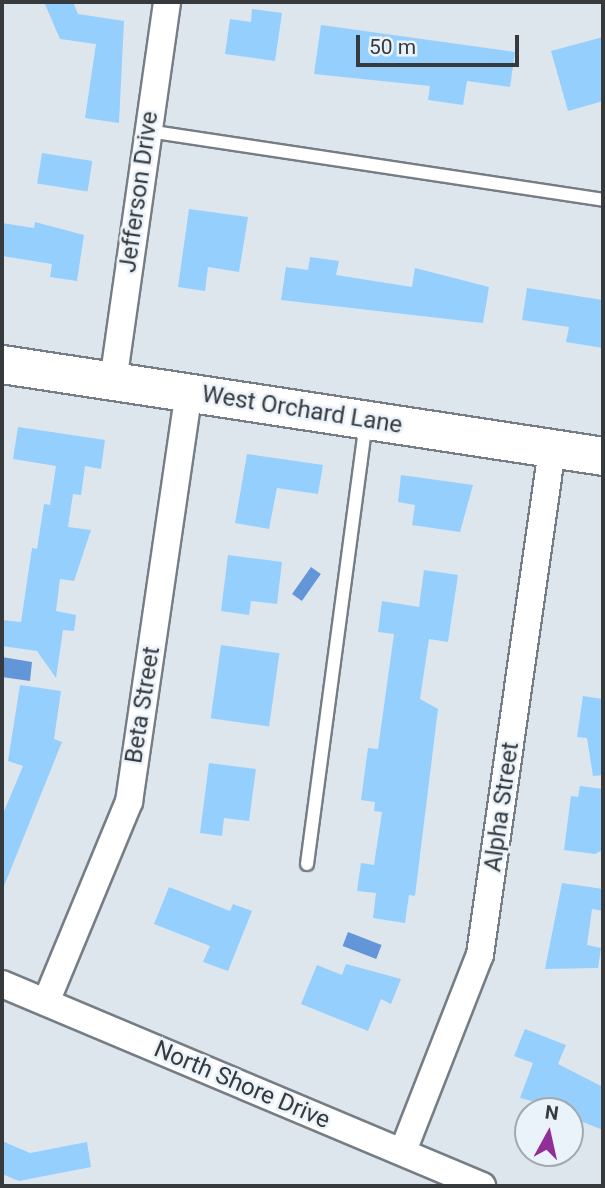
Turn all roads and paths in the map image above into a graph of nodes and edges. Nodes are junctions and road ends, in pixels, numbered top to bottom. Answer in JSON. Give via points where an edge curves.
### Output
{"nodes":[{"id":1,"x":167,"y":2,"type":"edge"},
{"id":2,"x":148,"y":131,"type":"junction"},
{"id":3,"x":603,"y":200,"type":"edge"},
{"id":4,"x":2,"y":368,"type":"edge"},
{"id":5,"x":113,"y":382,"type":"junction"},
{"id":6,"x":189,"y":393,"type":"junction"},
{"id":7,"x":367,"y":420,"type":"junction"},
{"id":8,"x":552,"y":449,"type":"junction"},
{"id":9,"x":603,"y":456,"type":"edge"},
{"id":10,"x":307,"y":864,"type":"dead end"},
{"id":11,"x":2,"y":984,"type":"edge"},
{"id":12,"x":46,"y":1002,"type":"junction"},
{"id":13,"x":403,"y":1151,"type":"junction"},
{"id":14,"x":482,"y":1186,"type":"edge"}],
"edges":[{"from":1,"to":2,"type":"street","name":"Jefferson Drive"},
{"from":2,"to":3,"type":"lane"},
{"from":2,"to":5,"type":"street","name":"Jefferson Drive"},
{"from":4,"to":5,"type":"street","name":"West Orchard Lane"},
{"from":5,"to":6,"type":"street","name":"West Orchard Lane"},
{"from":6,"to":7,"type":"street","name":"West Orchard Lane"},
{"from":6,"to":12,"type":"street","name":"Beta Street","via":[[129,802]]},
{"from":7,"to":8,"type":"street","name":"West Orchard Lane"},
{"from":7,"to":10,"type":"lane"},
{"from":8,"to":9,"type":"street","name":"West Orchard Lane"},
{"from":8,"to":13,"type":"street","name":"Alpha Street","via":[[480,955]]},
{"from":11,"to":12,"type":"street","name":"North Shore Drive"},
{"from":12,"to":13,"type":"street","name":"North Shore Drive"},
{"from":13,"to":14,"type":"street","name":"North Shore Drive"}]}
